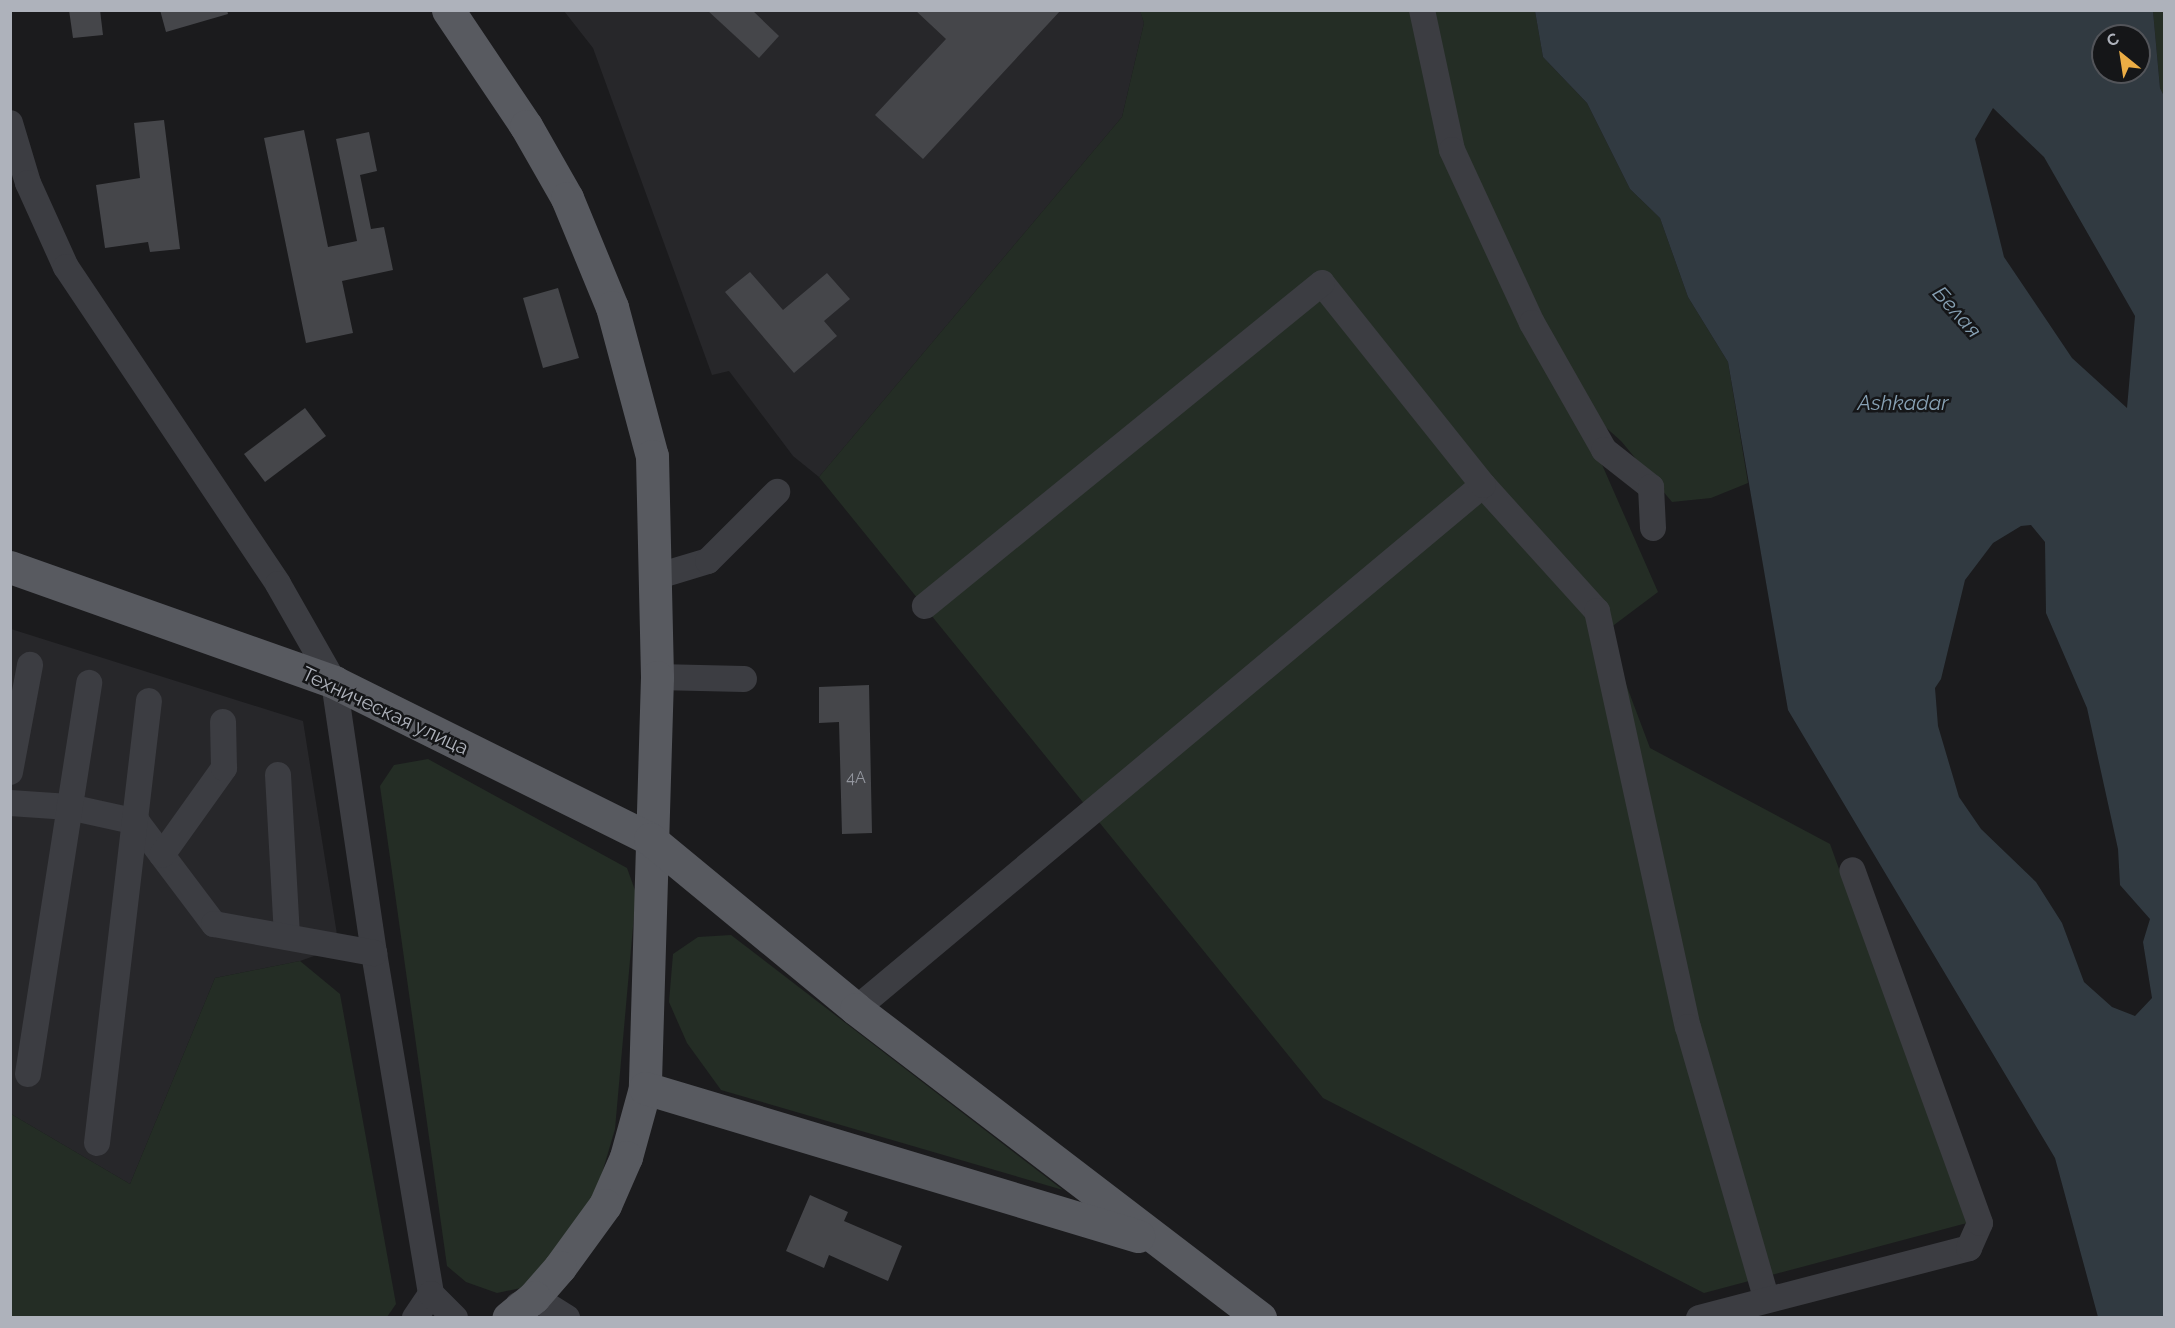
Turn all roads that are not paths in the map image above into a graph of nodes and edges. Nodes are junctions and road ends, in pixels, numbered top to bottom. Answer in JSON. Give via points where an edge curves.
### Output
{"nodes":[{"id":1,"x":448,"y":10,"type":"edge"},
{"id":2,"x":1422,"y":10,"type":"edge"},
{"id":3,"x":10,"y":123,"type":"edge"},
{"id":4,"x":1483,"y":485,"type":"junction"},
{"id":5,"x":777,"y":492,"type":"dead end"},
{"id":6,"x":1653,"y":528,"type":"dead end"},
{"id":7,"x":10,"y":567,"type":"edge"},
{"id":8,"x":655,"y":577,"type":"junction"},
{"id":9,"x":925,"y":606,"type":"dead end"},
{"id":10,"x":30,"y":665,"type":"dead end"},
{"id":11,"x":657,"y":677,"type":"junction"},
{"id":12,"x":744,"y":679,"type":"dead end"},
{"id":13,"x":334,"y":682,"type":"junction"},
{"id":14,"x":89,"y":683,"type":"dead end"},
{"id":15,"x":149,"y":701,"type":"dead end"},
{"id":16,"x":223,"y":722,"type":"dead end"},
{"id":17,"x":10,"y":772,"type":"edge"},
{"id":18,"x":278,"y":774,"type":"dead end"},
{"id":19,"x":10,"y":803,"type":"edge"},
{"id":20,"x":69,"y":807,"type":"junction"},
{"id":21,"x":137,"y":822,"type":"junction"},
{"id":22,"x":650,"y":839,"type":"junction"},
{"id":23,"x":162,"y":855,"type":"junction"},
{"id":24,"x":1852,"y":870,"type":"dead end"},
{"id":25,"x":287,"y":937,"type":"junction"},
{"id":26,"x":374,"y":954,"type":"junction"},
{"id":27,"x":856,"y":1009,"type":"junction"},
{"id":28,"x":27,"y":1074,"type":"dead end"},
{"id":29,"x":645,"y":1088,"type":"junction"},
{"id":30,"x":97,"y":1143,"type":"dead end"},
{"id":31,"x":1157,"y":1241,"type":"junction"},
{"id":32,"x":431,"y":1294,"type":"junction"},
{"id":33,"x":534,"y":1297,"type":"junction"},
{"id":34,"x":1767,"y":1300,"type":"junction"},
{"id":35,"x":415,"y":1317,"type":"edge"},
{"id":36,"x":455,"y":1317,"type":"edge"},
{"id":37,"x":493,"y":1317,"type":"edge"},
{"id":38,"x":508,"y":1317,"type":"edge"},
{"id":39,"x":567,"y":1317,"type":"edge"},
{"id":40,"x":1260,"y":1317,"type":"edge"},
{"id":41,"x":1699,"y":1317,"type":"edge"}],
"edges":[{"from":1,"to":8,"type":"main road","via":[[526,126],[567,198],[612,308],[652,456]]},
{"from":2,"to":6,"type":"street","via":[[1452,150],[1532,323],[1604,450],[1651,487]]},
{"from":3,"to":13,"type":"street","via":[[28,183],[66,267],[278,584]]},
{"from":4,"to":9,"type":"street","via":[[1322,283]]},
{"from":4,"to":27,"type":"street"},
{"from":4,"to":34,"type":"street","via":[[1596,611],[1688,1027]]},
{"from":5,"to":8,"type":"street","via":[[708,561]]},
{"from":7,"to":13,"type":"main road","name":"Техническая улица"},
{"from":8,"to":11,"type":"main road"},
{"from":10,"to":17,"type":"street"},
{"from":11,"to":12,"type":"street"},
{"from":11,"to":22,"type":"main road"},
{"from":13,"to":22,"type":"main road","name":"Техническая улица"},
{"from":13,"to":26,"type":"street"},
{"from":14,"to":20,"type":"street"},
{"from":15,"to":21,"type":"street"},
{"from":16,"to":23,"type":"street","via":[[224,768]]},
{"from":18,"to":25,"type":"street"},
{"from":19,"to":20,"type":"street"},
{"from":20,"to":21,"type":"street"},
{"from":20,"to":28,"type":"street"},
{"from":21,"to":23,"type":"street"},
{"from":21,"to":30,"type":"street"},
{"from":22,"to":27,"type":"main road","name":"Техническая улица"},
{"from":22,"to":29,"type":"main road"},
{"from":23,"to":25,"type":"street","via":[[214,924]]},
{"from":24,"to":34,"type":"street","via":[[1980,1223],[1969,1248]]},
{"from":25,"to":26,"type":"street"},
{"from":26,"to":32,"type":"street"},
{"from":27,"to":31,"type":"main road","name":"Техническая улица"},
{"from":29,"to":31,"type":"main road"},
{"from":29,"to":33,"type":"main road","via":[[626,1157],[605,1205]]},
{"from":31,"to":40,"type":"main road","name":"Техническая улица"},
{"from":32,"to":35,"type":"street"},
{"from":32,"to":36,"type":"street"},
{"from":33,"to":37,"type":"street"},
{"from":33,"to":38,"type":"main road"},
{"from":33,"to":39,"type":"street"},
{"from":34,"to":41,"type":"street"}]}
